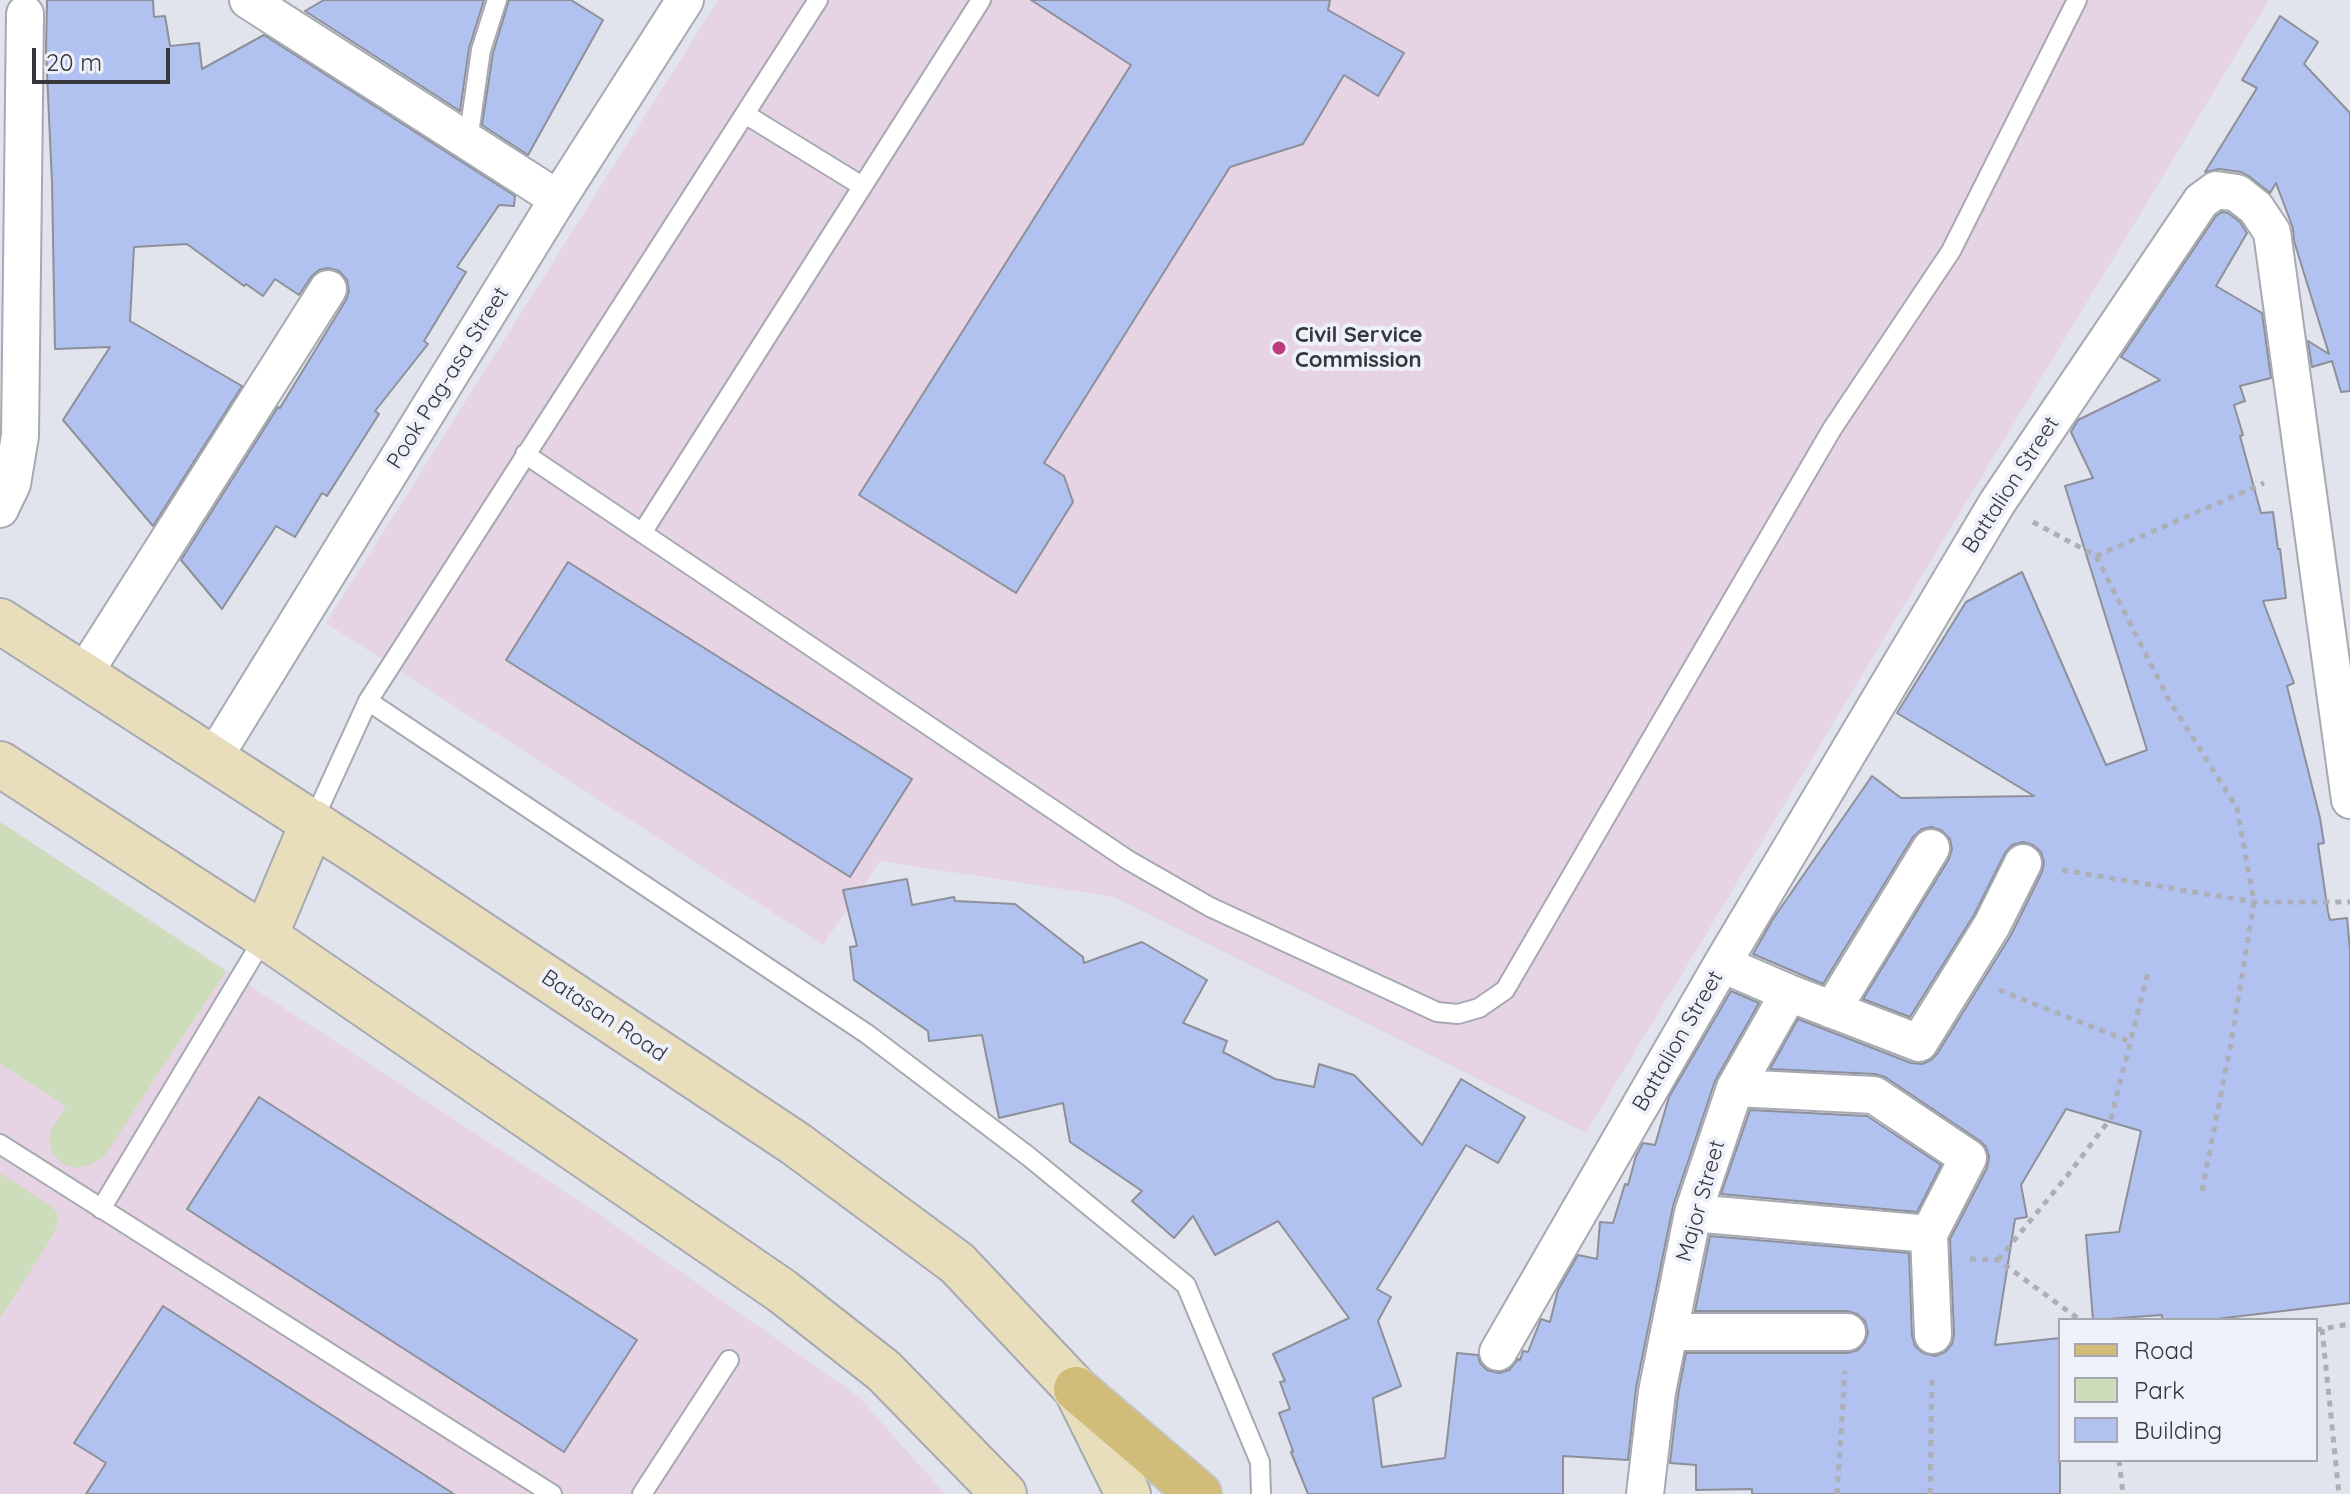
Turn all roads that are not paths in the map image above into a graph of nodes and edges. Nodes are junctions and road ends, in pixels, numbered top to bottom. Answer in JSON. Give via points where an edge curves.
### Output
{"nodes":[{"id":1,"x":248,"y":0,"type":"edge"},
{"id":2,"x":497,"y":0,"type":"edge"},
{"id":3,"x":685,"y":0,"type":"edge"},
{"id":4,"x":818,"y":0,"type":"edge"},
{"id":5,"x":981,"y":0,"type":"edge"},
{"id":6,"x":2077,"y":0,"type":"edge"},
{"id":7,"x":25,"y":14,"type":"dead end"},
{"id":8,"x":745,"y":114,"type":"junction"},
{"id":9,"x":468,"y":141,"type":"junction"},
{"id":10,"x":862,"y":186,"type":"junction"},
{"id":11,"x":558,"y":199,"type":"junction"},
{"id":12,"x":328,"y":289,"type":"dead end"},
{"id":13,"x":525,"y":454,"type":"junction"},
{"id":14,"x":0,"y":509,"type":"edge"},
{"id":15,"x":642,"y":533,"type":"junction"},
{"id":16,"x":0,"y":621,"type":"edge"},
{"id":17,"x":83,"y":675,"type":"junction"},
{"id":18,"x":368,"y":701,"type":"junction"},
{"id":19,"x":213,"y":759,"type":"junction"},
{"id":20,"x":0,"y":764,"type":"edge"},
{"id":21,"x":2350,"y":800,"type":"edge"},
{"id":22,"x":313,"y":822,"type":"junction"},
{"id":23,"x":1931,"y":848,"type":"dead end"},
{"id":24,"x":2023,"y":863,"type":"road end"},
{"id":25,"x":265,"y":936,"type":"junction"},
{"id":26,"x":1722,"y":964,"type":"junction"},
{"id":27,"x":1789,"y":993,"type":"junction"},
{"id":28,"x":1832,"y":1010,"type":"junction"},
{"id":29,"x":1735,"y":1088,"type":"junction"},
{"id":30,"x":0,"y":1144,"type":"edge"},
{"id":31,"x":101,"y":1209,"type":"junction"},
{"id":32,"x":1693,"y":1213,"type":"junction"},
{"id":33,"x":1929,"y":1245,"type":"junction"},
{"id":34,"x":1669,"y":1332,"type":"junction"},
{"id":35,"x":1847,"y":1332,"type":"road end"},
{"id":36,"x":1933,"y":1335,"type":"road end"},
{"id":37,"x":1498,"y":1352,"type":"dead end"},
{"id":38,"x":729,"y":1360,"type":"dead end"},
{"id":39,"x":1076,"y":1389,"type":"junction"},
{"id":40,"x":552,"y":1494,"type":"edge"},
{"id":41,"x":642,"y":1494,"type":"edge"},
{"id":42,"x":1004,"y":1494,"type":"edge"},
{"id":43,"x":1128,"y":1494,"type":"edge"},
{"id":44,"x":1199,"y":1494,"type":"edge"},
{"id":45,"x":1261,"y":1494,"type":"edge"},
{"id":46,"x":1645,"y":1494,"type":"edge"}],
"edges":[{"from":1,"to":9,"type":"street"},
{"from":2,"to":9,"type":"lane","via":[[481,50]]},
{"from":3,"to":11,"type":"street","name":"Pook Pag-asa Street"},
{"from":4,"to":8,"type":"lane"},
{"from":5,"to":10,"type":"lane"},
{"from":6,"to":15,"type":"lane","via":[[1951,251],[1832,429],[1505,990],[1479,1008],[1437,1012],[1210,907],[1141,868]]},
{"from":7,"to":14,"type":"street","via":[[20,436],[12,484]]},
{"from":8,"to":10,"type":"lane"},
{"from":8,"to":13,"type":"lane"},
{"from":9,"to":11,"type":"street"},
{"from":10,"to":15,"type":"lane"},
{"from":11,"to":19,"type":"street","name":"Pook Pag-asa Street"},
{"from":12,"to":17,"type":"street"},
{"from":13,"to":15,"type":"lane"},
{"from":13,"to":18,"type":"lane"},
{"from":16,"to":17,"type":"main road","name":"Batasan Road"},
{"from":17,"to":19,"type":"main road","name":"Batasan Road"},
{"from":18,"to":22,"type":"lane"},
{"from":18,"to":45,"type":"lane","via":[[867,1034],[1186,1285],[1260,1462]]},
{"from":19,"to":22,"type":"main road","name":"Batasan Road"},
{"from":20,"to":25,"type":"main road"},
{"from":21,"to":26,"type":"street","name":"Battalion Street","via":[[2272,232],[2256,208],[2237,193],[2216,190],[2201,201],[1997,503]]},
{"from":22,"to":25,"type":"main road"},
{"from":22,"to":39,"type":"main road","name":"Batasan Road","via":[[796,1144],[957,1263]]},
{"from":23,"to":28,"type":"street"},
{"from":24,"to":28,"type":"street","via":[[1992,925],[1919,1043]]},
{"from":25,"to":31,"type":"lane"},
{"from":25,"to":42,"type":"main road","via":[[782,1291],[884,1371]]},
{"from":26,"to":27,"type":"street"},
{"from":26,"to":37,"type":"street","name":"Battalion Street"},
{"from":27,"to":28,"type":"street"},
{"from":27,"to":29,"type":"street","name":"Major Street"},
{"from":29,"to":32,"type":"street","name":"Major Street"},
{"from":29,"to":33,"type":"street","via":[[1874,1095],[1968,1158]]},
{"from":30,"to":31,"type":"lane"},
{"from":31,"to":40,"type":"lane"},
{"from":32,"to":33,"type":"street"},
{"from":32,"to":34,"type":"street","name":"Major Street"},
{"from":33,"to":36,"type":"street"},
{"from":34,"to":35,"type":"street"},
{"from":34,"to":46,"type":"street","name":"Major Street"},
{"from":38,"to":41,"type":"lane"},
{"from":39,"to":43,"type":"main road","name":"Batasan Road"},
{"from":39,"to":44,"type":"main road"}]}
